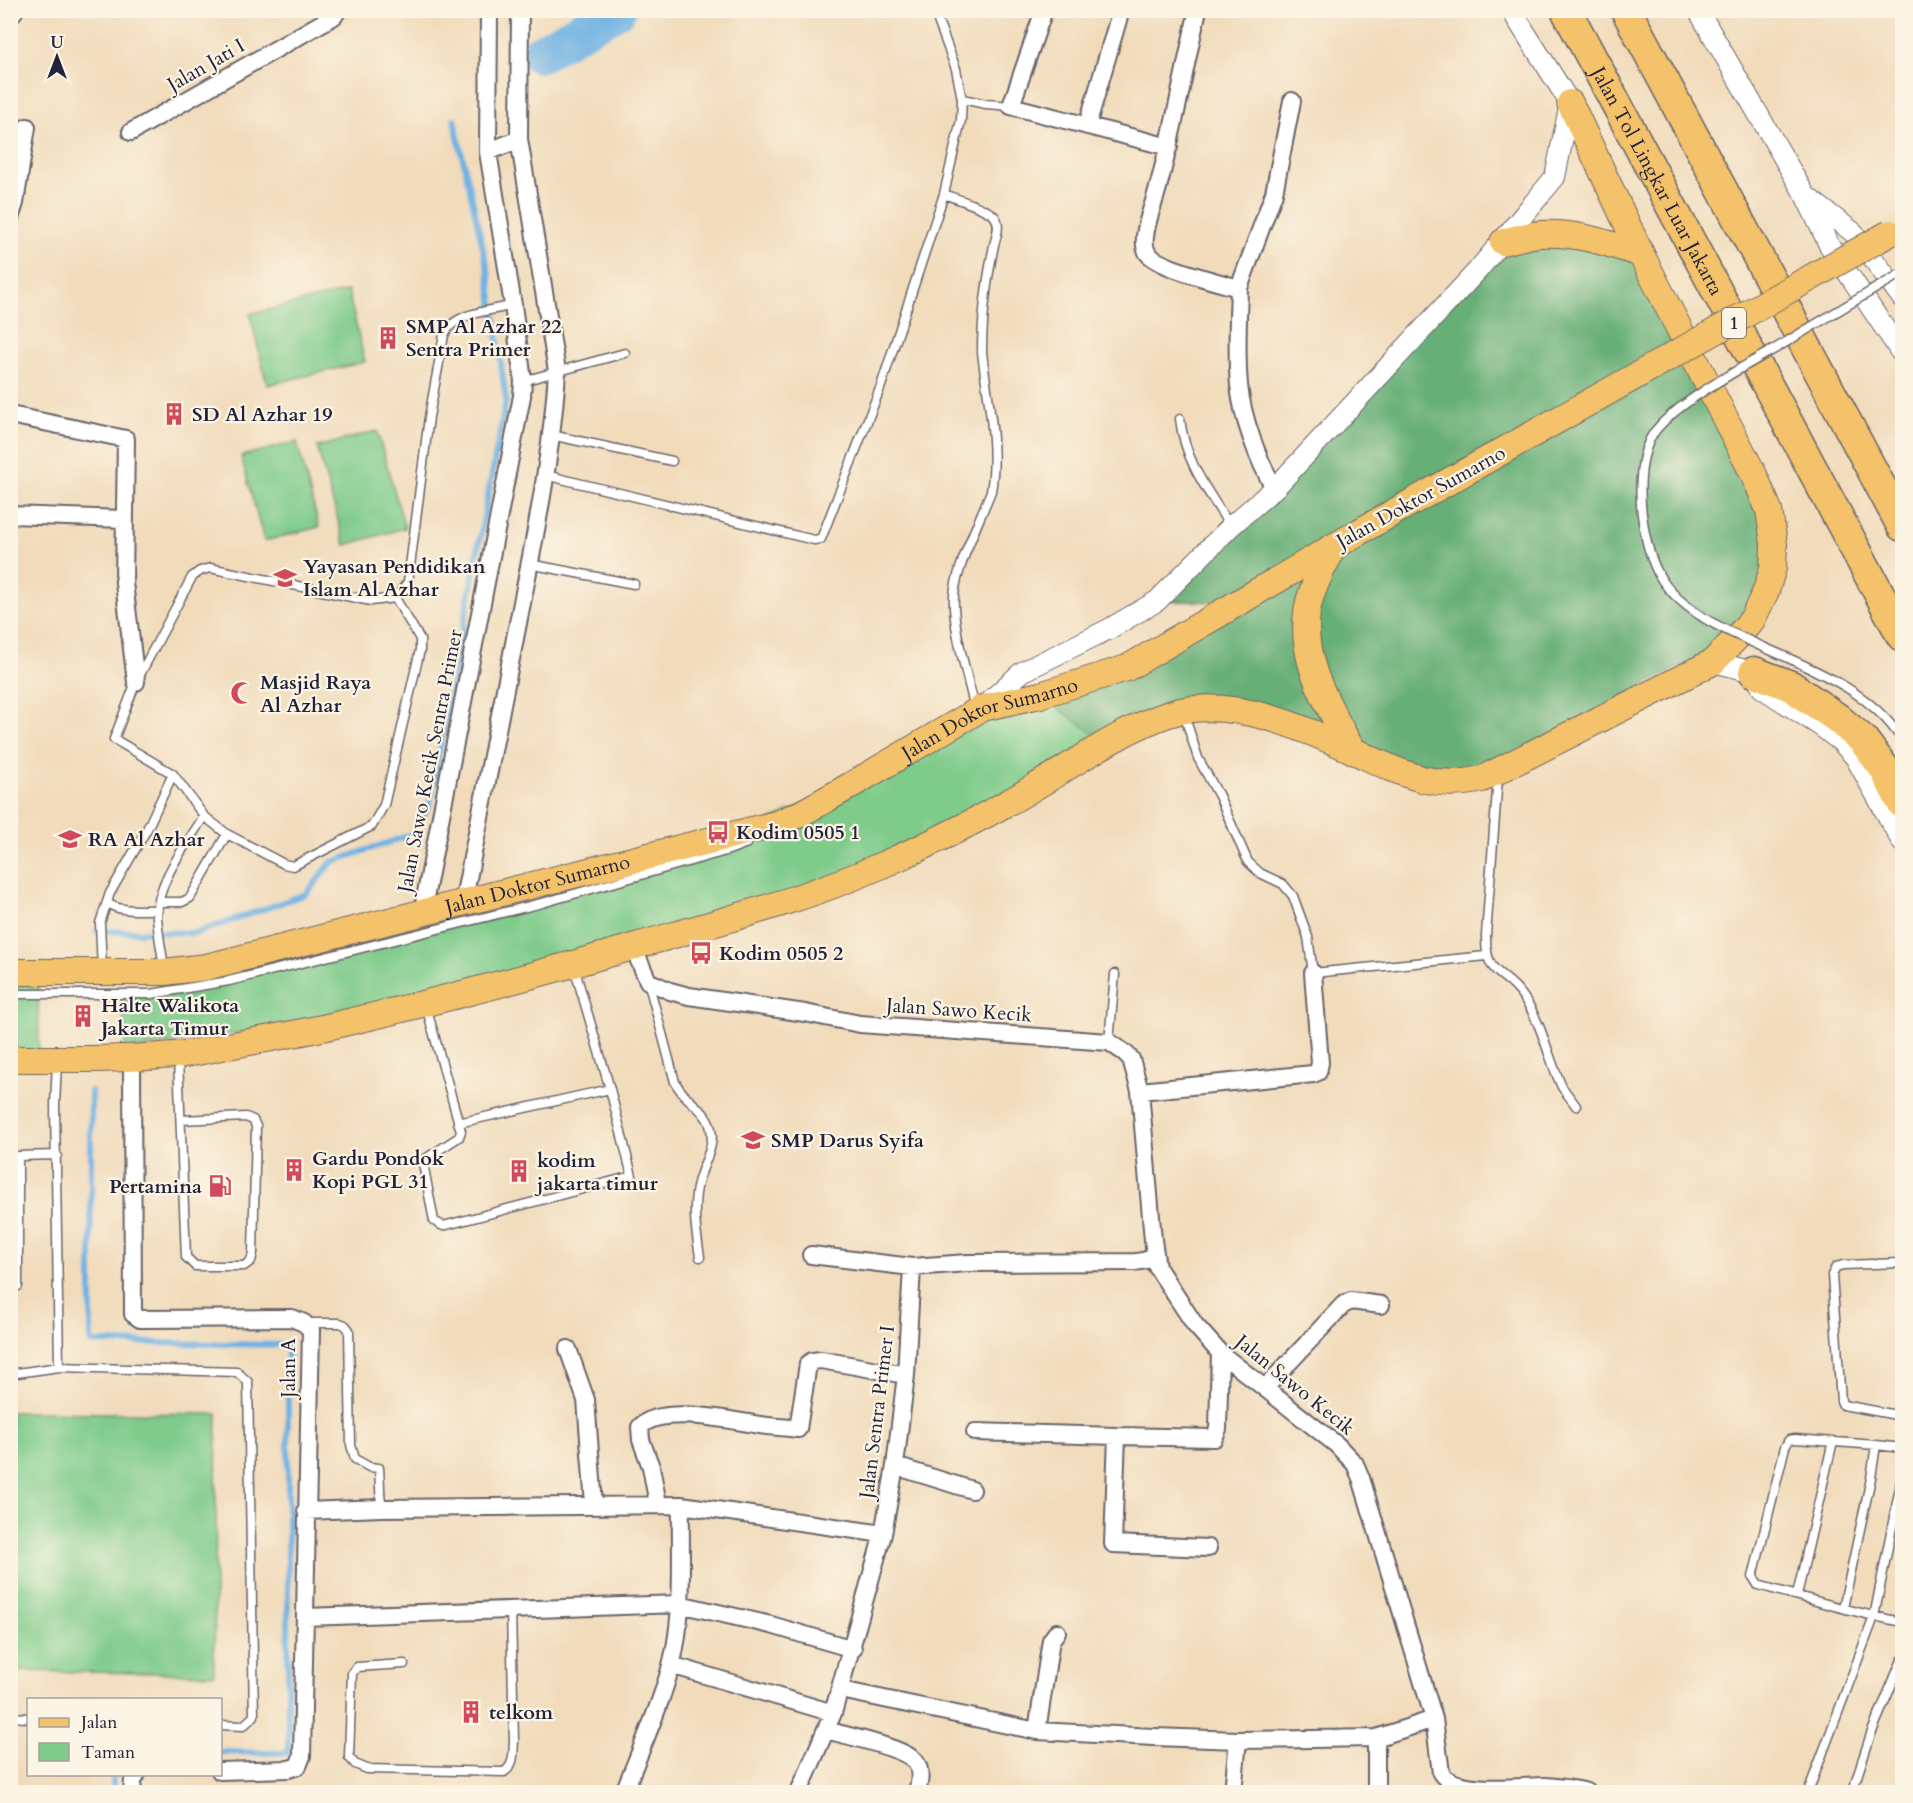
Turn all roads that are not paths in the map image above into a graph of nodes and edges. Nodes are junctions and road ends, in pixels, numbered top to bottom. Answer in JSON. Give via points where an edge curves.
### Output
{"nodes":[{"id":1,"x":15,"y":10,"type":"edge"},
{"id":2,"x":489,"y":10,"type":"edge"},
{"id":3,"x":520,"y":10,"type":"edge"},
{"id":4,"x":934,"y":10,"type":"edge"},
{"id":5,"x":1044,"y":10,"type":"edge"},
{"id":6,"x":1121,"y":10,"type":"edge"},
{"id":7,"x":1198,"y":10,"type":"edge"},
{"id":8,"x":1511,"y":10,"type":"edge"},
{"id":9,"x":1566,"y":10,"type":"edge"},
{"id":10,"x":1626,"y":10,"type":"edge"},
{"id":11,"x":1698,"y":10,"type":"edge"},
{"id":12,"x":336,"y":13,"type":"edge"},
{"id":13,"x":10,"y":17,"type":"edge"},
{"id":14,"x":962,"y":99,"type":"junction"},
{"id":15,"x":1292,"y":101,"type":"dead end"},
{"id":16,"x":1570,"y":103,"type":"junction"},
{"id":17,"x":1011,"y":106,"type":"junction"},
{"id":18,"x":27,"y":126,"type":"dead end"},
{"id":19,"x":1087,"y":126,"type":"junction"},
{"id":20,"x":131,"y":132,"type":"dead end"},
{"id":21,"x":519,"y":139,"type":"junction"},
{"id":22,"x":1169,"y":147,"type":"junction"},
{"id":23,"x":488,"y":152,"type":"junction"},
{"id":24,"x":944,"y":194,"type":"junction"},
{"id":25,"x":1805,"y":195,"type":"junction"},
{"id":26,"x":10,"y":218,"type":"edge"},
{"id":27,"x":1896,"y":230,"type":"edge"},
{"id":28,"x":1503,"y":242,"type":"junction"},
{"id":29,"x":1641,"y":254,"type":"junction"},
{"id":30,"x":1902,"y":273,"type":"edge"},
{"id":31,"x":1239,"y":288,"type":"junction"},
{"id":32,"x":1902,"y":298,"type":"edge"},
{"id":33,"x":510,"y":306,"type":"junction"},
{"id":34,"x":625,"y":353,"type":"dead end"},
{"id":35,"x":1902,"y":354,"type":"edge"},
{"id":36,"x":557,"y":371,"type":"junction"},
{"id":37,"x":523,"y":381,"type":"junction"},
{"id":38,"x":10,"y":416,"type":"edge"},
{"id":39,"x":1180,"y":419,"type":"dead end"},
{"id":40,"x":551,"y":435,"type":"junction"},
{"id":41,"x":672,"y":461,"type":"dead end"},
{"id":42,"x":545,"y":475,"type":"junction"},
{"id":43,"x":1275,"y":489,"type":"junction"},
{"id":44,"x":10,"y":515,"type":"edge"},
{"id":45,"x":124,"y":519,"type":"junction"},
{"id":46,"x":1902,"y":526,"type":"edge"},
{"id":47,"x":1230,"y":527,"type":"junction"},
{"id":48,"x":1334,"y":546,"type":"junction"},
{"id":49,"x":529,"y":564,"type":"junction"},
{"id":50,"x":634,"y":584,"type":"dead end"},
{"id":51,"x":394,"y":598,"type":"junction"},
{"id":52,"x":1902,"y":636,"type":"edge"},
{"id":53,"x":1713,"y":662,"type":"junction"},
{"id":54,"x":1754,"y":672,"type":"junction"},
{"id":55,"x":136,"y":682,"type":"junction"},
{"id":56,"x":979,"y":710,"type":"junction"},
{"id":57,"x":1183,"y":712,"type":"junction"},
{"id":58,"x":1902,"y":740,"type":"edge"},
{"id":59,"x":1352,"y":750,"type":"junction"},
{"id":60,"x":1499,"y":770,"type":"junction"},
{"id":61,"x":173,"y":774,"type":"junction"},
{"id":62,"x":1902,"y":803,"type":"edge"},
{"id":63,"x":204,"y":816,"type":"junction"},
{"id":64,"x":776,"y":824,"type":"junction"},
{"id":65,"x":227,"y":834,"type":"junction"},
{"id":66,"x":1902,"y":842,"type":"edge"},
{"id":67,"x":108,"y":903,"type":"junction"},
{"id":68,"x":463,"y":904,"type":"junction"},
{"id":69,"x":158,"y":906,"type":"junction"},
{"id":70,"x":422,"y":914,"type":"junction"},
{"id":71,"x":633,"y":947,"type":"junction"},
{"id":72,"x":1486,"y":956,"type":"junction"},
{"id":73,"x":101,"y":961,"type":"junction"},
{"id":74,"x":574,"y":965,"type":"junction"},
{"id":75,"x":10,"y":972,"type":"edge"},
{"id":76,"x":164,"y":972,"type":"junction"},
{"id":77,"x":1313,"y":973,"type":"junction"},
{"id":78,"x":1115,"y":974,"type":"dead end"},
{"id":79,"x":648,"y":981,"type":"junction"},
{"id":80,"x":10,"y":994,"type":"edge"},
{"id":81,"x":425,"y":1003,"type":"junction"},
{"id":82,"x":1109,"y":1042,"type":"junction"},
{"id":83,"x":185,"y":1054,"type":"junction"},
{"id":84,"x":59,"y":1055,"type":"junction"},
{"id":85,"x":132,"y":1058,"type":"junction"},
{"id":86,"x":10,"y":1059,"type":"edge"},
{"id":87,"x":610,"y":1089,"type":"junction"},
{"id":88,"x":1140,"y":1091,"type":"junction"},
{"id":89,"x":1576,"y":1106,"type":"dead end"},
{"id":90,"x":181,"y":1120,"type":"junction"},
{"id":91,"x":458,"y":1123,"type":"junction"},
{"id":92,"x":57,"y":1155,"type":"junction"},
{"id":93,"x":14,"y":1156,"type":"edge"},
{"id":94,"x":811,"y":1255,"type":"dead end"},
{"id":95,"x":1154,"y":1255,"type":"junction"},
{"id":96,"x":700,"y":1257,"type":"dead end"},
{"id":97,"x":1902,"y":1263,"type":"edge"},
{"id":98,"x":912,"y":1267,"type":"junction"},
{"id":99,"x":18,"y":1286,"type":"dead end"},
{"id":100,"x":1381,"y":1305,"type":"dead end"},
{"id":101,"x":304,"y":1323,"type":"junction"},
{"id":102,"x":568,"y":1349,"type":"dead end"},
{"id":103,"x":1220,"y":1353,"type":"junction"},
{"id":104,"x":59,"y":1366,"type":"junction"},
{"id":105,"x":10,"y":1374,"type":"edge"},
{"id":106,"x":906,"y":1375,"type":"junction"},
{"id":107,"x":1265,"y":1388,"type":"junction"},
{"id":108,"x":1902,"y":1416,"type":"edge"},
{"id":109,"x":975,"y":1432,"type":"dead end"},
{"id":110,"x":1117,"y":1436,"type":"junction"},
{"id":111,"x":1833,"y":1442,"type":"junction"},
{"id":112,"x":1876,"y":1444,"type":"junction"},
{"id":113,"x":1902,"y":1448,"type":"edge"},
{"id":114,"x":895,"y":1466,"type":"junction"},
{"id":115,"x":1902,"y":1477,"type":"edge"},
{"id":116,"x":972,"y":1490,"type":"dead end"},
{"id":117,"x":658,"y":1504,"type":"junction"},
{"id":118,"x":594,"y":1505,"type":"junction"},
{"id":119,"x":681,"y":1505,"type":"junction"},
{"id":120,"x":381,"y":1508,"type":"junction"},
{"id":121,"x":306,"y":1511,"type":"junction"},
{"id":122,"x":883,"y":1534,"type":"junction"},
{"id":123,"x":1208,"y":1548,"type":"dead end"},
{"id":124,"x":1797,"y":1595,"type":"junction"},
{"id":125,"x":679,"y":1604,"type":"junction"},
{"id":126,"x":1843,"y":1608,"type":"junction"},
{"id":127,"x":511,"y":1610,"type":"junction"},
{"id":128,"x":305,"y":1617,"type":"junction"},
{"id":129,"x":1874,"y":1617,"type":"junction"},
{"id":130,"x":1902,"y":1622,"type":"edge"},
{"id":131,"x":1057,"y":1632,"type":"dead end"},
{"id":132,"x":853,"y":1649,"type":"junction"},
{"id":133,"x":1902,"y":1660,"type":"edge"},
{"id":134,"x":404,"y":1664,"type":"dead end"},
{"id":135,"x":671,"y":1665,"type":"junction"},
{"id":136,"x":841,"y":1690,"type":"junction"},
{"id":137,"x":833,"y":1713,"type":"junction"},
{"id":138,"x":10,"y":1717,"type":"edge"},
{"id":139,"x":27,"y":1718,"type":"edge"},
{"id":140,"x":1434,"y":1719,"type":"junction"},
{"id":141,"x":222,"y":1725,"type":"edge"},
{"id":142,"x":826,"y":1730,"type":"junction"},
{"id":143,"x":1037,"y":1731,"type":"junction"},
{"id":144,"x":1377,"y":1737,"type":"junction"},
{"id":145,"x":1238,"y":1740,"type":"junction"},
{"id":146,"x":222,"y":1771,"type":"edge"},
{"id":147,"x":1445,"y":1786,"type":"edge"},
{"id":148,"x":624,"y":1792,"type":"edge"},
{"id":149,"x":799,"y":1792,"type":"edge"},
{"id":150,"x":918,"y":1792,"type":"edge"},
{"id":151,"x":1233,"y":1792,"type":"edge"},
{"id":152,"x":1376,"y":1792,"type":"edge"},
{"id":153,"x":1586,"y":1792,"type":"edge"},
{"id":154,"x":1808,"y":1792,"type":"edge"},
{"id":155,"x":1852,"y":1792,"type":"edge"}],
"edges":[{"from":1,"to":13,"type":"street"},
{"from":2,"to":23,"type":"street","name":"Jalan Sawo Kecik Sentra Primer"},
{"from":3,"to":21,"type":"street"},
{"from":4,"to":14,"type":"lane","via":[[956,69]]},
{"from":5,"to":17,"type":"street"},
{"from":6,"to":19,"type":"street"},
{"from":7,"to":22,"type":"street"},
{"from":8,"to":16,"type":"street"},
{"from":9,"to":52,"type":"highway","name":"Jalan Tol Lingkar Luar Jakarta","number":"1"},
{"from":10,"to":46,"type":"highway"},
{"from":11,"to":25,"type":"street"},
{"from":12,"to":20,"type":"street","name":"Jalan Jati I"},
{"from":14,"to":17,"type":"lane"},
{"from":14,"to":24,"type":"lane"},
{"from":15,"to":31,"type":"street","via":[[1274,193]]},
{"from":16,"to":28,"type":"street","via":[[1555,177]]},
{"from":16,"to":29,"type":"main road"},
{"from":17,"to":19,"type":"street"},
{"from":18,"to":26,"type":"street"},
{"from":19,"to":22,"type":"street"},
{"from":21,"to":23,"type":"street"},
{"from":21,"to":36,"type":"street"},
{"from":22,"to":31,"type":"street","via":[[1145,238],[1147,253],[1159,263]]},
{"from":23,"to":33,"type":"street","name":"Jalan Sawo Kecik Sentra Primer"},
{"from":24,"to":42,"type":"lane","via":[[881,386],[821,539]]},
{"from":24,"to":56,"type":"lane","via":[[984,209],[995,217],[998,225],[982,336],[993,478],[959,571],[954,596],[954,613]]},
{"from":25,"to":32,"type":"street","via":[[1854,233]]},
{"from":25,"to":35,"type":"street","via":[[1829,245]]},
{"from":27,"to":48,"type":"main road","name":"Jalan Doktor Sumarno","bridge":true},
{"from":28,"to":29,"type":"main road","via":[[1538,234],[1562,234],[1599,240]]},
{"from":28,"to":43,"type":"street"},
{"from":29,"to":53,"type":"main road","via":[[1758,483],[1772,525],[1773,568],[1766,591],[1752,620]]},
{"from":30,"to":58,"type":"lane","bridge":true,"via":[[1709,388],[1664,420],[1650,438],[1642,464],[1641,511],[1649,556],[1669,591],[1704,618],[1820,672],[1862,699],[1895,728]]},
{"from":31,"to":43,"type":"street","via":[[1238,372],[1242,407],[1266,475]]},
{"from":33,"to":37,"type":"street","name":"Jalan Sawo Kecik Sentra Primer"},
{"from":33,"to":51,"type":"lane","via":[[461,318],[448,326],[444,335],[429,417],[408,582]]},
{"from":34,"to":36,"type":"lane"},
{"from":36,"to":37,"type":"lane"},
{"from":36,"to":40,"type":"street"},
{"from":37,"to":70,"type":"street","name":"Jalan Sawo Kecik Sentra Primer"},
{"from":38,"to":45,"type":"street","via":[[125,437]]},
{"from":39,"to":47,"type":"lane","via":[[1192,467]]},
{"from":40,"to":41,"type":"lane"},
{"from":40,"to":42,"type":"street"},
{"from":42,"to":49,"type":"street"},
{"from":43,"to":47,"type":"street"},
{"from":44,"to":45,"type":"street"},
{"from":45,"to":55,"type":"street","via":[[124,583]]},
{"from":47,"to":56,"type":"street","via":[[1156,601],[1022,672]]},
{"from":48,"to":56,"type":"main road","name":"Jalan Doktor Sumarno","via":[[1127,668]]},
{"from":48,"to":59,"type":"main road","via":[[1308,605],[1307,646],[1317,684]]},
{"from":49,"to":50,"type":"lane"},
{"from":49,"to":68,"type":"street"},
{"from":51,"to":55,"type":"lane","via":[[371,601],[210,568],[200,571],[192,577]]},
{"from":51,"to":65,"type":"lane","via":[[420,639],[420,650],[378,818],[372,826],[293,866]]},
{"from":53,"to":54,"type":"street"},
{"from":53,"to":60,"type":"main road"},
{"from":54,"to":62,"type":"highway","via":[[1791,686],[1863,740],[1884,768]]},
{"from":54,"to":66,"type":"street","via":[[1762,688],[1822,727],[1855,757]]},
{"from":55,"to":61,"type":"lane","via":[[114,739]]},
{"from":56,"to":64,"type":"main road","name":"Jalan Doktor Sumarno","via":[[841,791]]},
{"from":57,"to":59,"type":"main road","via":[[1221,710],[1267,716]]},
{"from":57,"to":71,"type":"main road","via":[[1120,737],[975,822],[878,867],[805,896]]},
{"from":57,"to":77,"type":"lane","via":[[1198,758],[1248,862],[1283,884],[1293,896],[1308,937]]},
{"from":59,"to":60,"type":"main road","via":[[1427,781],[1465,783]]},
{"from":60,"to":72,"type":"lane"},
{"from":61,"to":63,"type":"lane"},
{"from":61,"to":67,"type":"lane","via":[[147,829],[114,884]]},
{"from":63,"to":65,"type":"lane"},
{"from":63,"to":69,"type":"lane","via":[[168,876]]},
{"from":64,"to":68,"type":"main road","name":"Jalan Doktor Sumarno"},
{"from":64,"to":80,"type":"lane","via":[[755,839],[726,851],[542,903],[229,981],[150,994]]},
{"from":65,"to":69,"type":"lane","via":[[190,898]]},
{"from":67,"to":69,"type":"lane","via":[[123,909]]},
{"from":67,"to":73,"type":"lane","via":[[100,923]]},
{"from":68,"to":70,"type":"main road","name":"Jalan Doktor Sumarno"},
{"from":69,"to":76,"type":"lane"},
{"from":70,"to":76,"type":"main road","name":"Jalan Doktor Sumarno","via":[[206,967]]},
{"from":71,"to":74,"type":"main road"},
{"from":71,"to":79,"type":"street"},
{"from":72,"to":77,"type":"lane"},
{"from":72,"to":89,"type":"lane","via":[[1497,974],[1522,995],[1536,1017],[1563,1087]]},
{"from":73,"to":75,"type":"main road","name":"Jalan Doktor Sumarno"},
{"from":73,"to":76,"type":"main road","name":"Jalan Doktor Sumarno"},
{"from":74,"to":81,"type":"main road"},
{"from":74,"to":87,"type":"lane"},
{"from":77,"to":88,"type":"street","via":[[1320,1063],[1317,1072]]},
{"from":78,"to":82,"type":"lane"},
{"from":79,"to":82,"type":"street","name":"Jalan Sawo Kecik","via":[[680,994],[860,1024]]},
{"from":79,"to":96,"type":"lane","via":[[675,1082],[681,1094],[703,1112],[710,1126],[712,1142],[696,1202]]},
{"from":81,"to":83,"type":"main road","via":[[286,1036]]},
{"from":81,"to":91,"type":"lane"},
{"from":82,"to":88,"type":"street","name":"Jalan Sawo Kecik","via":[[1131,1059]]},
{"from":83,"to":84,"type":"lane"},
{"from":83,"to":85,"type":"main road"},
{"from":83,"to":90,"type":"lane"},
{"from":84,"to":85,"type":"main road"},
{"from":84,"to":86,"type":"main road"},
{"from":84,"to":92,"type":"lane"},
{"from":85,"to":101,"type":"street","name":"Jalan A","via":[[133,1314],[140,1319],[292,1318]]},
{"from":87,"to":91,"type":"lane"},
{"from":87,"to":91,"type":"lane","via":[[631,1177],[443,1226],[434,1221],[423,1163],[459,1137]]},
{"from":88,"to":95,"type":"street","name":"Jalan Sawo Kecik"},
{"from":90,"to":90,"type":"lane","via":[[186,1257],[195,1266],[244,1266],[253,1253],[256,1126],[246,1117]]},
{"from":92,"to":93,"type":"lane"},
{"from":92,"to":104,"type":"lane"},
{"from":93,"to":99,"type":"lane"},
{"from":94,"to":98,"type":"street"},
{"from":95,"to":98,"type":"street","via":[[1136,1262]]},
{"from":95,"to":103,"type":"street","name":"Jalan Sawo Kecik","via":[[1173,1293]]},
{"from":97,"to":108,"type":"lane","via":[[1843,1265],[1836,1267],[1832,1275],[1841,1401],[1843,1405]]},
{"from":98,"to":106,"type":"street","name":"Jalan Sentra Primer I"},
{"from":100,"to":107,"type":"street","via":[[1351,1301],[1343,1305]]},
{"from":101,"to":120,"type":"lane","via":[[340,1323],[348,1330],[351,1445],[355,1459],[379,1468]]},
{"from":101,"to":121,"type":"street","name":"Jalan A","via":[[311,1330]]},
{"from":102,"to":118,"type":"street","via":[[586,1400]]},
{"from":103,"to":107,"type":"street","name":"Jalan Sawo Kecik"},
{"from":103,"to":110,"type":"street","via":[[1218,1429],[1214,1438]]},
{"from":104,"to":105,"type":"lane"},
{"from":104,"to":141,"type":"lane","via":[[237,1372],[248,1382],[254,1716],[243,1726]]},
{"from":106,"to":114,"type":"street","name":"Jalan Sentra Primer I"},
{"from":106,"to":117,"type":"street","via":[[812,1361],[808,1364],[798,1429],[712,1416],[676,1416],[645,1422],[640,1427],[641,1440]]},
{"from":107,"to":140,"type":"street","name":"Jalan Sawo Kecik","via":[[1337,1444],[1354,1464]]},
{"from":109,"to":110,"type":"street"},
{"from":110,"to":123,"type":"street","via":[[1113,1544]]},
{"from":111,"to":112,"type":"lane"},
{"from":111,"to":124,"type":"lane"},
{"from":111,"to":124,"type":"lane","via":[[1789,1440],[1753,1577],[1758,1585]]},
{"from":112,"to":113,"type":"lane"},
{"from":112,"to":126,"type":"lane"},
{"from":114,"to":116,"type":"street"},
{"from":114,"to":122,"type":"street","name":"Jalan Sentra Primer I"},
{"from":115,"to":129,"type":"lane"},
{"from":117,"to":118,"type":"street"},
{"from":117,"to":119,"type":"street"},
{"from":118,"to":120,"type":"street"},
{"from":119,"to":122,"type":"street"},
{"from":119,"to":125,"type":"street"},
{"from":120,"to":121,"type":"street"},
{"from":121,"to":128,"type":"street","name":"Jalan A"},
{"from":122,"to":132,"type":"street","name":"Jalan Sentra Primer I"},
{"from":124,"to":126,"type":"lane"},
{"from":125,"to":127,"type":"street"},
{"from":125,"to":132,"type":"street"},
{"from":125,"to":135,"type":"street"},
{"from":126,"to":129,"type":"lane"},
{"from":127,"to":128,"type":"street"},
{"from":127,"to":134,"type":"lane","via":[[514,1741],[512,1760],[504,1772],[367,1769],[349,1757],[352,1673],[357,1668]]},
{"from":128,"to":146,"type":"street","name":"Jalan A","via":[[303,1756],[298,1766]]},
{"from":129,"to":130,"type":"lane"},
{"from":129,"to":154,"type":"lane"},
{"from":131,"to":143,"type":"street","via":[[1051,1640]]},
{"from":132,"to":136,"type":"street","name":"Jalan Sentra Primer I"},
{"from":133,"to":155,"type":"lane"},
{"from":135,"to":137,"type":"street"},
{"from":135,"to":148,"type":"street"},
{"from":136,"to":137,"type":"street","name":"Jalan Sentra Primer I"},
{"from":136,"to":143,"type":"street"},
{"from":137,"to":142,"type":"street","name":"Jalan Sentra Primer I"},
{"from":138,"to":139,"type":"lane"},
{"from":140,"to":144,"type":"street"},
{"from":140,"to":147,"type":"street","name":"Jalan Sawo Kecik"},
{"from":142,"to":149,"type":"street","name":"Jalan Sentra Primer I"},
{"from":142,"to":150,"type":"street","via":[[899,1751],[913,1759],[920,1776]]},
{"from":143,"to":145,"type":"street"},
{"from":144,"to":145,"type":"street"},
{"from":144,"to":152,"type":"street"},
{"from":145,"to":151,"type":"street"},
{"from":147,"to":153,"type":"street","via":[[1546,1786]]}]}
